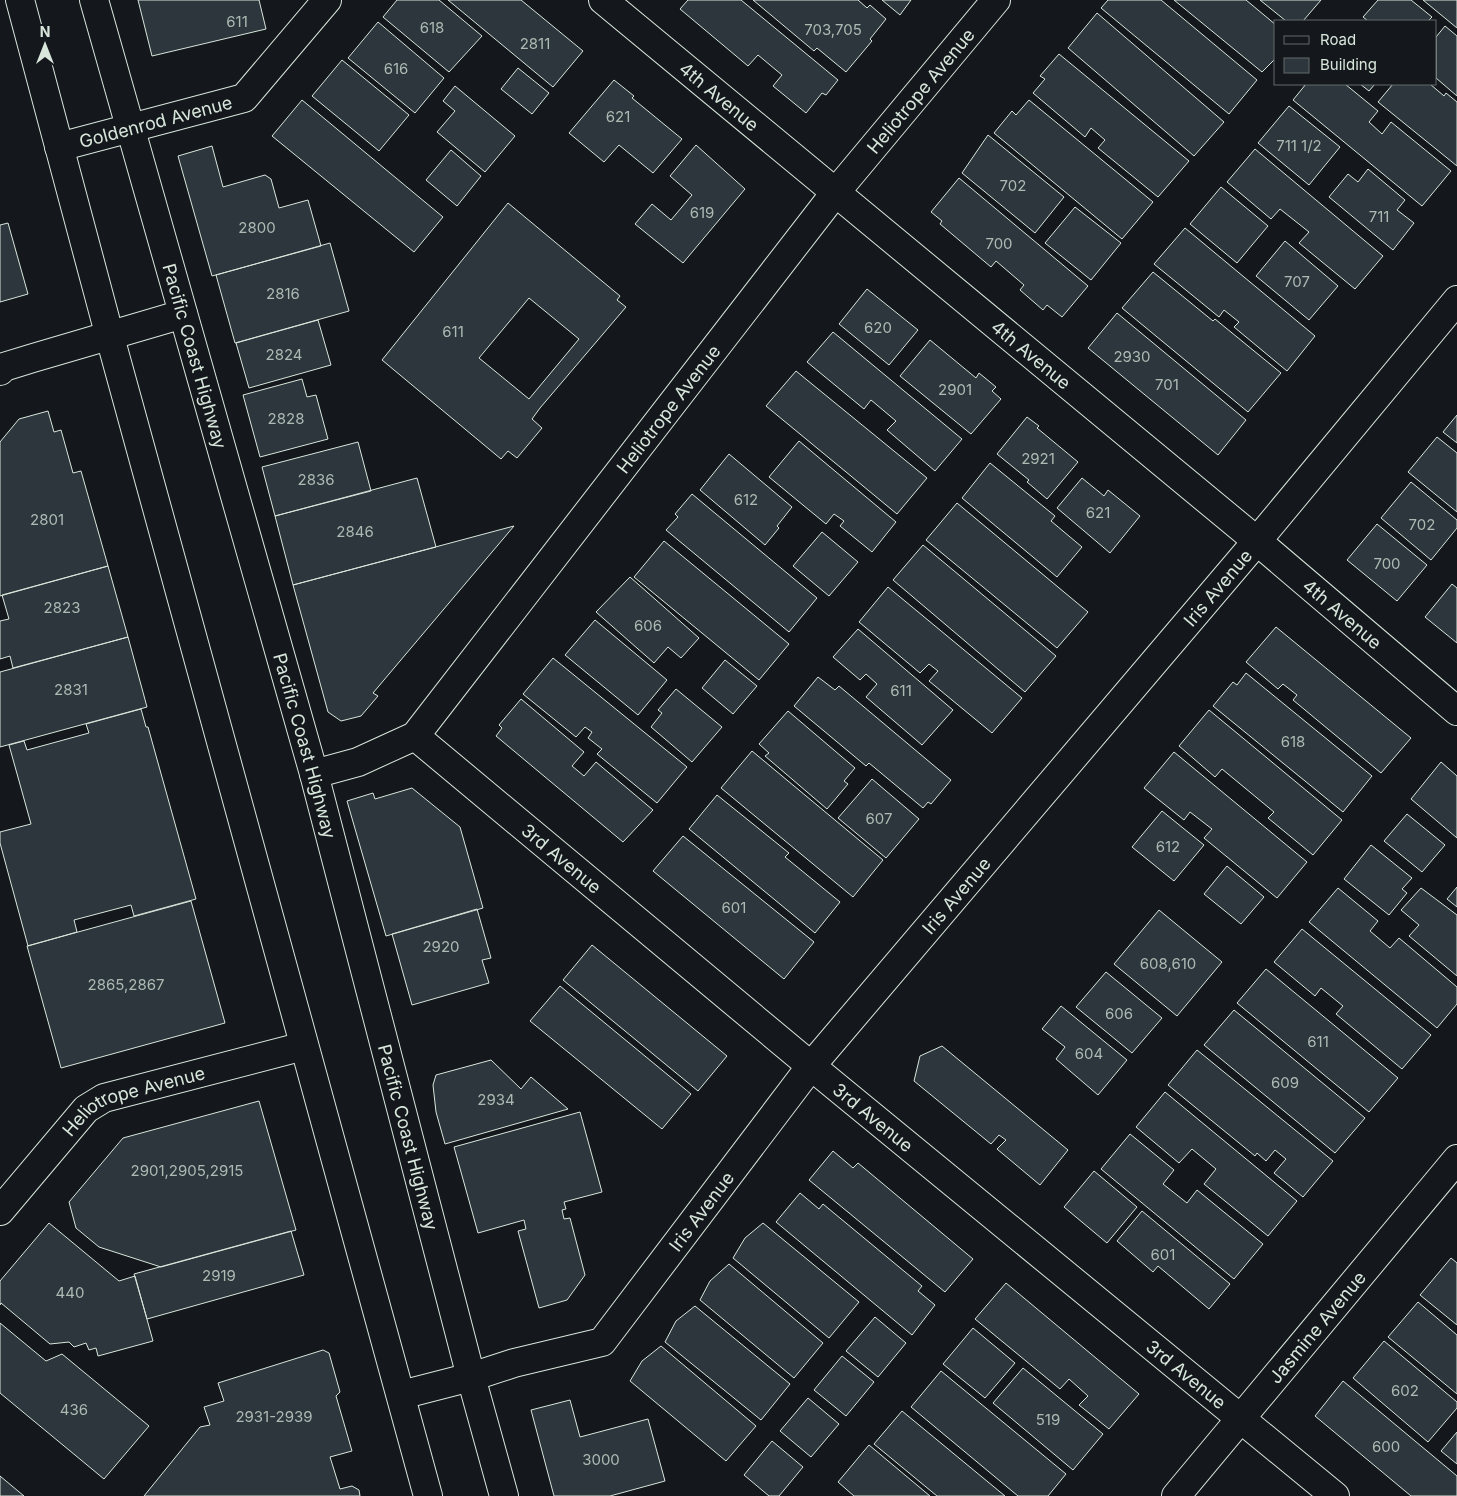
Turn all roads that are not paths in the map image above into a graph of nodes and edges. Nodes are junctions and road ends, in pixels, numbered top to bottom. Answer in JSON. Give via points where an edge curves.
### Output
{"nodes":[{"id":1,"x":20,"y":0,"type":"edge"},
{"id":2,"x":94,"y":0,"type":"edge"},
{"id":3,"x":327,"y":0,"type":"edge"},
{"id":4,"x":603,"y":0,"type":"edge"},
{"id":5,"x":996,"y":0,"type":"edge"},
{"id":6,"x":130,"y":129,"type":"junction"},
{"id":7,"x":59,"y":146,"type":"junction"},
{"id":8,"x":835,"y":193,"type":"junction"},
{"id":9,"x":1457,"y":300,"type":"edge"},
{"id":10,"x":183,"y":314,"type":"junction"},
{"id":11,"x":110,"y":337,"type":"junction"},
{"id":12,"x":0,"y":371,"type":"edge"},
{"id":13,"x":1257,"y":542,"type":"junction"},
{"id":14,"x":1457,"y":711,"type":"edge"},
{"id":15,"x":415,"y":736,"type":"junction"},
{"id":16,"x":314,"y":774,"type":"junction"},
{"id":17,"x":304,"y":1046,"type":"junction"},
{"id":18,"x":812,"y":1066,"type":"junction"},
{"id":19,"x":1457,"y":1159,"type":"edge"},
{"id":20,"x":0,"y":1211,"type":"edge"},
{"id":21,"x":471,"y":1378,"type":"junction"},
{"id":22,"x":400,"y":1395,"type":"junction"},
{"id":23,"x":1242,"y":1419,"type":"junction"},
{"id":24,"x":428,"y":1496,"type":"edge"},
{"id":25,"x":504,"y":1496,"type":"edge"},
{"id":26,"x":1176,"y":1496,"type":"edge"},
{"id":27,"x":1335,"y":1496,"type":"edge"}],
"edges":[{"from":1,"to":7,"type":"main road"},
{"from":2,"to":6,"type":"main road","name":"Pacific Coast Highway"},
{"from":3,"to":6,"type":"main road","name":"Goldenrod Avenue","via":[[244,98]]},
{"from":4,"to":8,"type":"main road","name":"4th Avenue"},
{"from":5,"to":8,"type":"main road","name":"Heliotrope Avenue"},
{"from":6,"to":7,"type":"main road","name":"Goldenrod Avenue"},
{"from":6,"to":10,"type":"main road","name":"Pacific Coast Highway"},
{"from":7,"to":11,"type":"main road"},
{"from":8,"to":13,"type":"main road","name":"4th Avenue"},
{"from":8,"to":15,"type":"main road","name":"Heliotrope Avenue"},
{"from":9,"to":13,"type":"main road","name":"Iris Avenue"},
{"from":10,"to":11,"type":"main road"},
{"from":10,"to":16,"type":"main road","name":"Pacific Coast Highway"},
{"from":11,"to":12,"type":"main road","via":[[18,362]]},
{"from":11,"to":17,"type":"main road"},
{"from":13,"to":14,"type":"main road","name":"4th Avenue"},
{"from":13,"to":18,"type":"main road","name":"Iris Avenue"},
{"from":15,"to":16,"type":"main road","name":"Heliotrope Avenue","via":[[358,762]]},
{"from":15,"to":18,"type":"main road","name":"3rd Avenue"},
{"from":16,"to":21,"type":"main road","name":"Pacific Coast Highway"},
{"from":17,"to":20,"type":"main road","name":"Heliotrope Avenue","via":[[104,1098],[86,1108]]},
{"from":17,"to":22,"type":"main road"},
{"from":18,"to":21,"type":"main road","name":"Iris Avenue","via":[[602,1342],[514,1363]]},
{"from":18,"to":23,"type":"main road","name":"3rd Avenue"},
{"from":19,"to":23,"type":"main road","name":"Jasmine Avenue"},
{"from":21,"to":22,"type":"main road","name":"Iris Avenue"},
{"from":21,"to":25,"type":"main road","name":"Pacific Coast Highway"},
{"from":22,"to":24,"type":"main road"},
{"from":23,"to":26,"type":"main road","name":"Jasmine Avenue"},
{"from":23,"to":27,"type":"main road","name":"3rd Avenue"}]}
